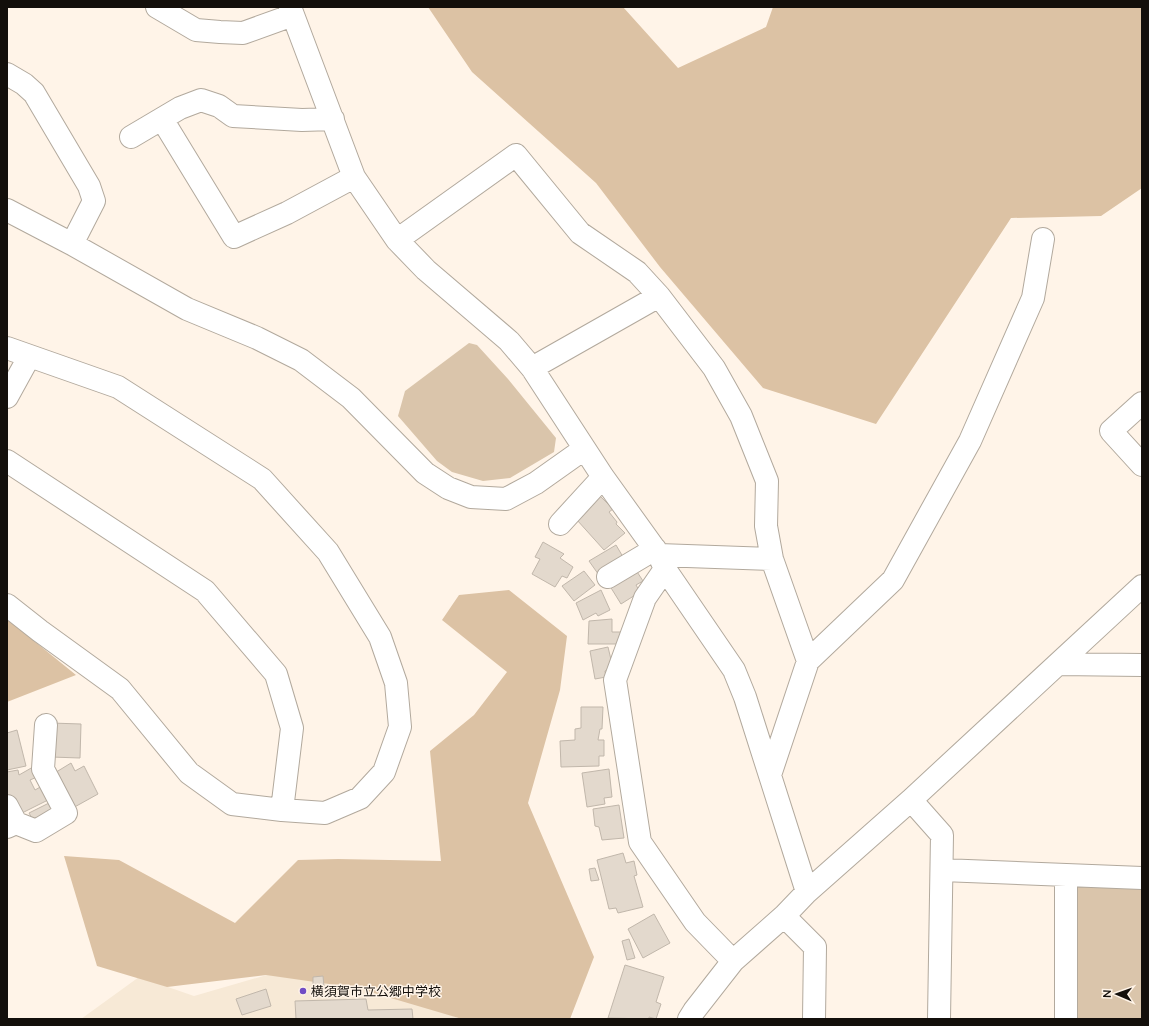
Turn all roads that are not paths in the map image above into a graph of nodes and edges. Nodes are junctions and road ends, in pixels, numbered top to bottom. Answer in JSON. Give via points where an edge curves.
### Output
{"nodes":[{"id":1,"x":157,"y":7,"type":"edge"},
{"id":2,"x":291,"y":11,"type":"edge"},
{"id":3,"x":7,"y":74,"type":"edge"},
{"id":4,"x":162,"y":119,"type":"junction"},
{"id":5,"x":333,"y":119,"type":"junction"},
{"id":6,"x":131,"y":137,"type":"dead end"},
{"id":7,"x":354,"y":177,"type":"junction"},
{"id":8,"x":7,"y":210,"type":"edge"},
{"id":9,"x":397,"y":240,"type":"junction"},
{"id":10,"x":1043,"y":240,"type":"dead end"},
{"id":11,"x":72,"y":244,"type":"junction"},
{"id":12,"x":659,"y":296,"type":"junction"},
{"id":13,"x":7,"y":348,"type":"edge"},
{"id":14,"x":30,"y":357,"type":"junction"},
{"id":15,"x":532,"y":368,"type":"junction"},
{"id":16,"x":7,"y":397,"type":"edge"},
{"id":17,"x":1142,"y":403,"type":"edge"},
{"id":18,"x":584,"y":449,"type":"junction"},
{"id":19,"x":7,"y":461,"type":"edge"},
{"id":20,"x":1142,"y":465,"type":"edge"},
{"id":21,"x":603,"y":477,"type":"junction"},
{"id":22,"x":560,"y":524,"type":"dead end"},
{"id":23,"x":660,"y":558,"type":"junction"},
{"id":24,"x":772,"y":559,"type":"junction"},
{"id":25,"x":608,"y":577,"type":"dead end"},
{"id":26,"x":1142,"y":586,"type":"edge"},
{"id":27,"x":7,"y":605,"type":"edge"},
{"id":28,"x":808,"y":661,"type":"junction"},
{"id":29,"x":1058,"y":664,"type":"junction"},
{"id":30,"x":1142,"y":665,"type":"edge"},
{"id":31,"x":46,"y":725,"type":"dead end"},
{"id":32,"x":770,"y":775,"type":"junction"},
{"id":33,"x":911,"y":800,"type":"junction"},
{"id":34,"x":282,"y":810,"type":"junction"},
{"id":35,"x":10,"y":819,"type":"edge"},
{"id":36,"x":942,"y":870,"type":"junction"},
{"id":37,"x":1066,"y":875,"type":"junction"},
{"id":38,"x":1142,"y":878,"type":"edge"},
{"id":39,"x":807,"y":892,"type":"junction"},
{"id":40,"x":784,"y":916,"type":"junction"},
{"id":41,"x":733,"y":961,"type":"junction"},
{"id":42,"x":692,"y":1016,"type":"edge"},
{"id":43,"x":814,"y":1019,"type":"edge"},
{"id":44,"x":939,"y":1019,"type":"edge"},
{"id":45,"x":1066,"y":1019,"type":"edge"}],
"edges":[{"from":1,"to":2,"type":"street","via":[[196,30],[243,33]]},
{"from":2,"to":5,"type":"street"},
{"from":3,"to":11,"type":"street","via":[[34,93],[89,186],[94,201]]},
{"from":4,"to":5,"type":"street","via":[[180,108],[201,100],[219,106],[233,116]]},
{"from":4,"to":6,"type":"street"},
{"from":4,"to":7,"type":"street","via":[[234,237],[287,213]]},
{"from":5,"to":7,"type":"street"},
{"from":7,"to":9,"type":"street"},
{"from":8,"to":11,"type":"street"},
{"from":9,"to":12,"type":"street","via":[[516,156],[580,233],[638,272]]},
{"from":9,"to":15,"type":"street","via":[[426,270],[509,341]]},
{"from":10,"to":28,"type":"street","via":[[1034,298],[970,441],[893,580]]},
{"from":11,"to":18,"type":"street","via":[[187,309],[257,338],[301,360],[351,398],[425,473],[448,488],[471,497],[506,499],[536,483]]},
{"from":12,"to":15,"type":"street"},
{"from":12,"to":24,"type":"street","via":[[714,368],[741,416],[767,481],[766,526]]},
{"from":13,"to":14,"type":"street"},
{"from":14,"to":16,"type":"street"},
{"from":14,"to":34,"type":"street","via":[[118,387],[262,478],[328,552],[380,637],[396,683],[400,727],[384,772],[360,798],[326,813]]},
{"from":15,"to":18,"type":"street"},
{"from":17,"to":20,"type":"street","via":[[1111,431]]},
{"from":18,"to":21,"type":"street"},
{"from":19,"to":34,"type":"street","via":[[205,591],[276,674],[292,728]]},
{"from":21,"to":22,"type":"street"},
{"from":21,"to":23,"type":"street"},
{"from":23,"to":24,"type":"street"},
{"from":23,"to":25,"type":"street"},
{"from":23,"to":32,"type":"street","via":[[734,670]]},
{"from":23,"to":41,"type":"street","via":[[615,680],[640,842],[695,922]]},
{"from":24,"to":28,"type":"street"},
{"from":26,"to":29,"type":"street"},
{"from":27,"to":34,"type":"street","via":[[120,689],[190,773],[232,804]]},
{"from":28,"to":32,"type":"street"},
{"from":29,"to":30,"type":"street"},
{"from":29,"to":33,"type":"street"},
{"from":31,"to":35,"type":"street","via":[[43,768],[66,813],[36,831]]},
{"from":32,"to":39,"type":"street"},
{"from":33,"to":36,"type":"street","via":[[942,835]]},
{"from":33,"to":39,"type":"street"},
{"from":36,"to":37,"type":"street"},
{"from":36,"to":44,"type":"street"},
{"from":37,"to":38,"type":"street"},
{"from":37,"to":45,"type":"street"},
{"from":39,"to":40,"type":"street"},
{"from":40,"to":41,"type":"street"},
{"from":40,"to":43,"type":"street","via":[[815,947]]},
{"from":41,"to":42,"type":"street"}]}
